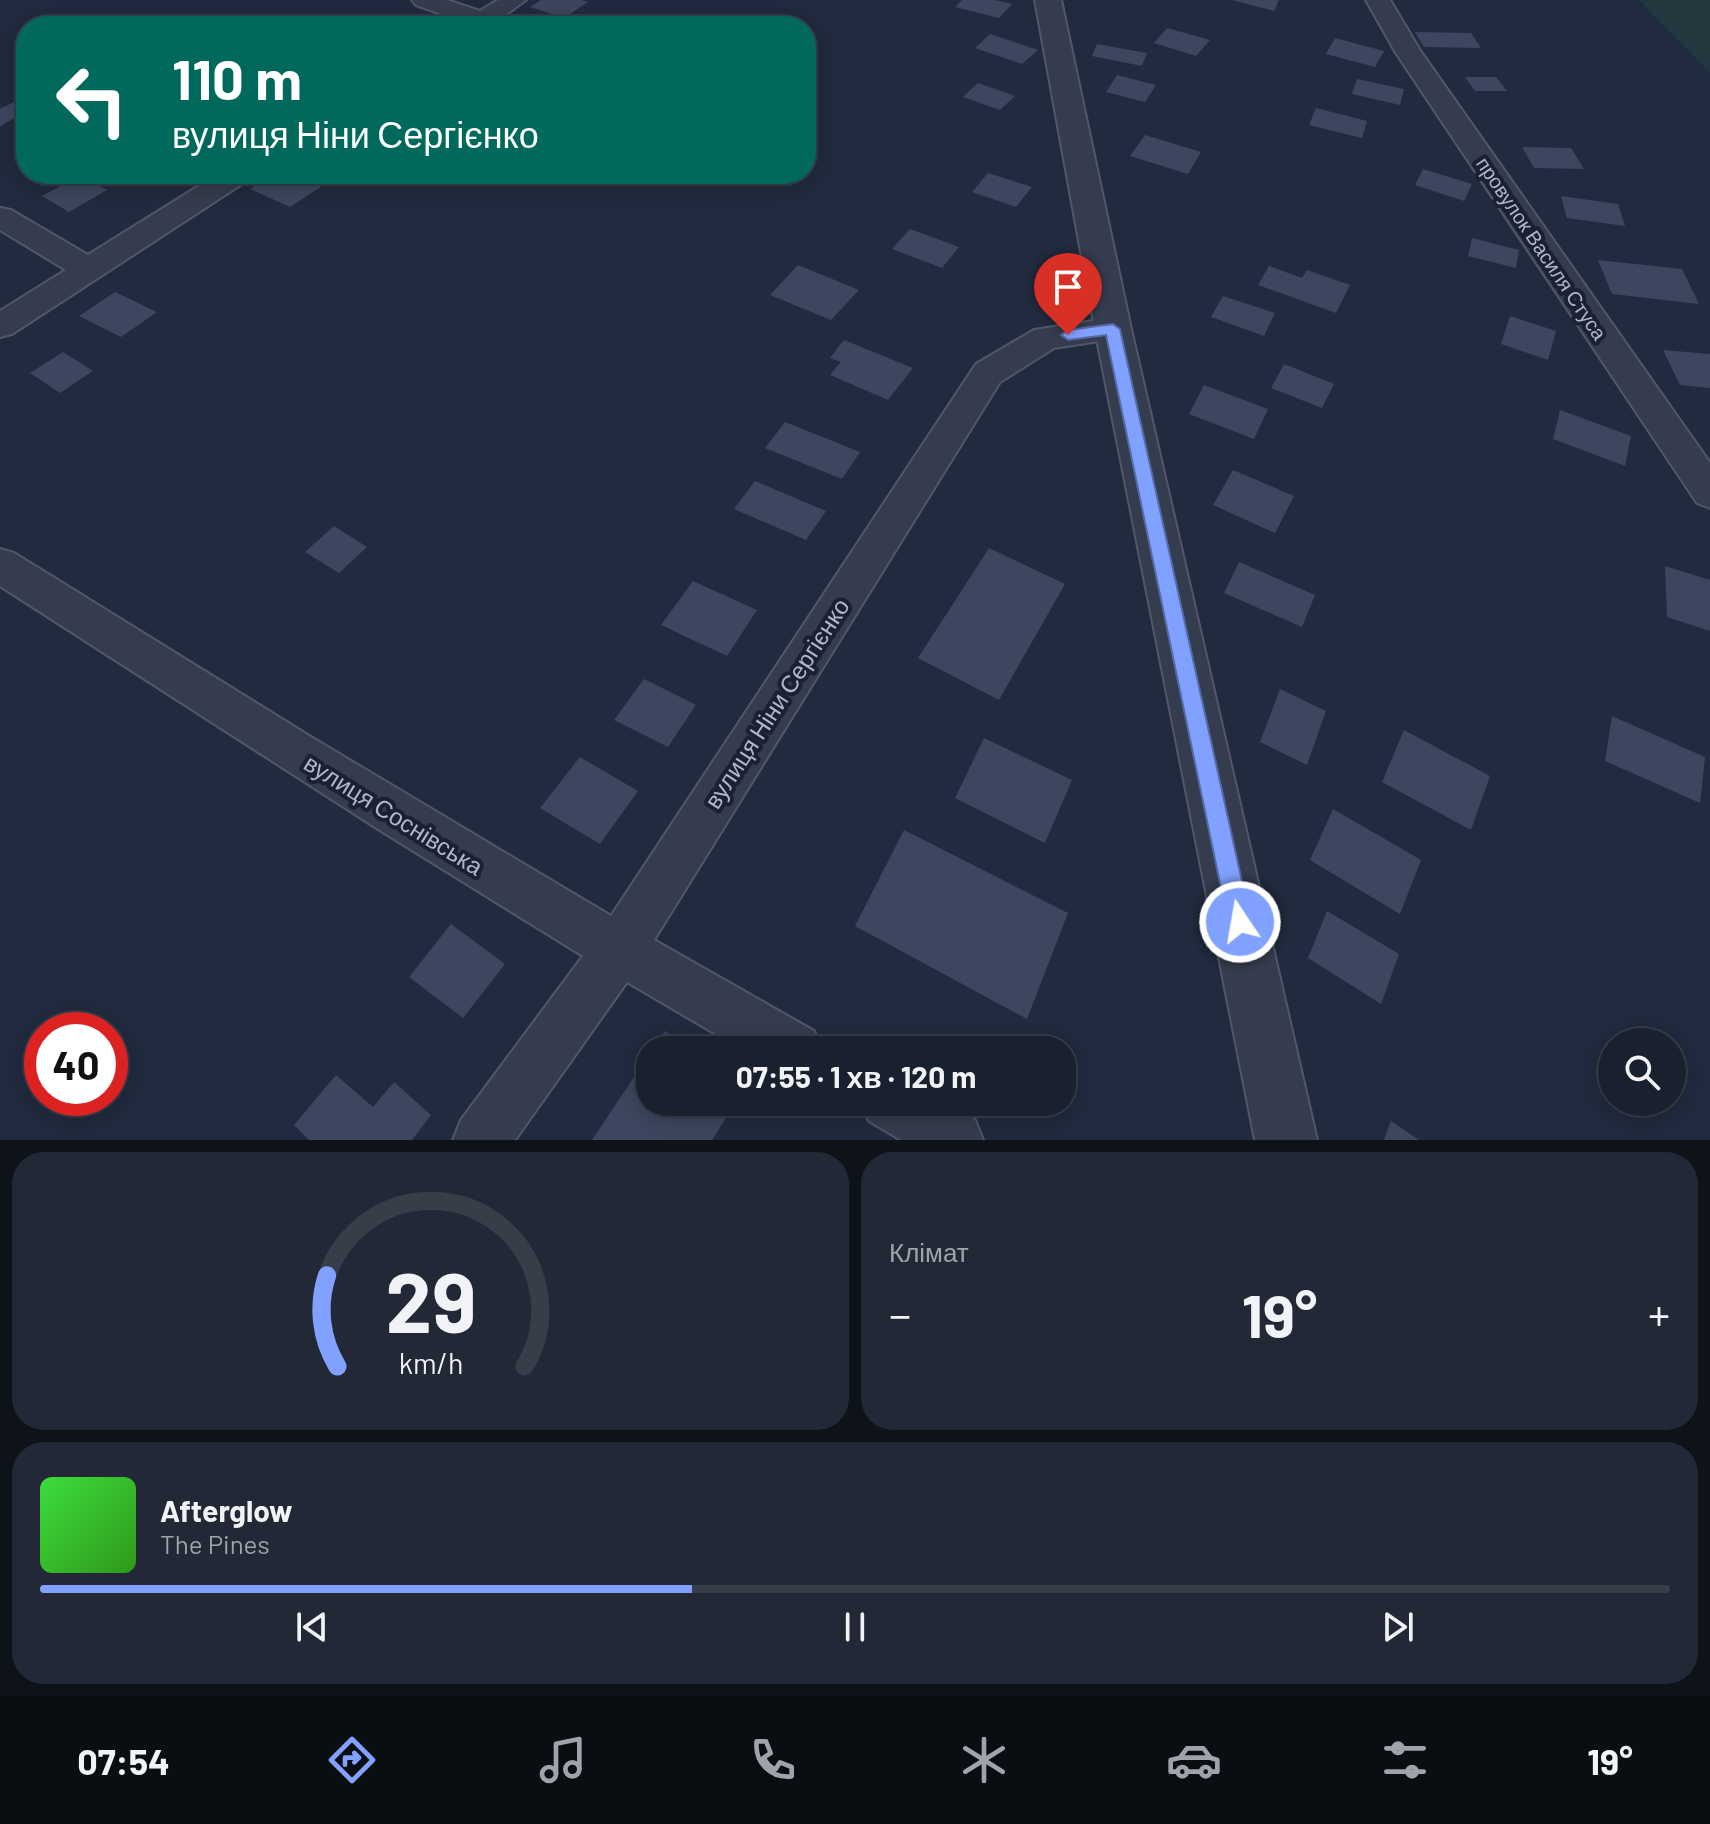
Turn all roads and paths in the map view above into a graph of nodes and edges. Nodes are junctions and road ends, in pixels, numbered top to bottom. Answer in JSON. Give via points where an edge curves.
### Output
{"nodes":[{"id":1,"x":424,"y":0,"type":"edge"},
{"id":2,"x":514,"y":0,"type":"edge"},
{"id":3,"x":1048,"y":0,"type":"edge"},
{"id":4,"x":1378,"y":0,"type":"edge"},
{"id":5,"x":462,"y":16,"type":"edge"},
{"id":6,"x":489,"y":16,"type":"edge"},
{"id":7,"x":222,"y":184,"type":"edge"},
{"id":8,"x":0,"y":217,"type":"edge"},
{"id":9,"x":88,"y":269,"type":"junction"},
{"id":10,"x":0,"y":326,"type":"edge"},
{"id":11,"x":1113,"y":329,"type":"junction"},
{"id":12,"x":1710,"y":493,"type":"edge"},
{"id":13,"x":0,"y":565,"type":"edge"},
{"id":14,"x":618,"y":951,"type":"junction"},
{"id":15,"x":770,"y":1036,"type":"edge"},
{"id":16,"x":913,"y":1116,"type":"edge"},
{"id":17,"x":481,"y":1140,"type":"edge"},
{"id":18,"x":955,"y":1140,"type":"edge"},
{"id":19,"x":1286,"y":1140,"type":"edge"}],
"edges":[{"from":1,"to":5,"type":"street"},
{"from":2,"to":6,"type":"street"},
{"from":3,"to":11,"type":"street"},
{"from":4,"to":12,"type":"street","name":"провулок Василя Стуса"},
{"from":7,"to":9,"type":"street"},
{"from":8,"to":9,"type":"street"},
{"from":9,"to":10,"type":"street"},
{"from":11,"to":14,"type":"street","name":"вулиця Ніни Сергієнко","via":[[1046,338],[988,373]]},
{"from":11,"to":19,"type":"street"},
{"from":13,"to":14,"type":"street","name":"вулиця Соснівська","via":[[341,783]]},
{"from":14,"to":15,"type":"street","name":"вулиця Соснівська"},
{"from":14,"to":17,"type":"street","name":"вулиця Ніни Сергієнко"},
{"from":16,"to":18,"type":"street"}]}
